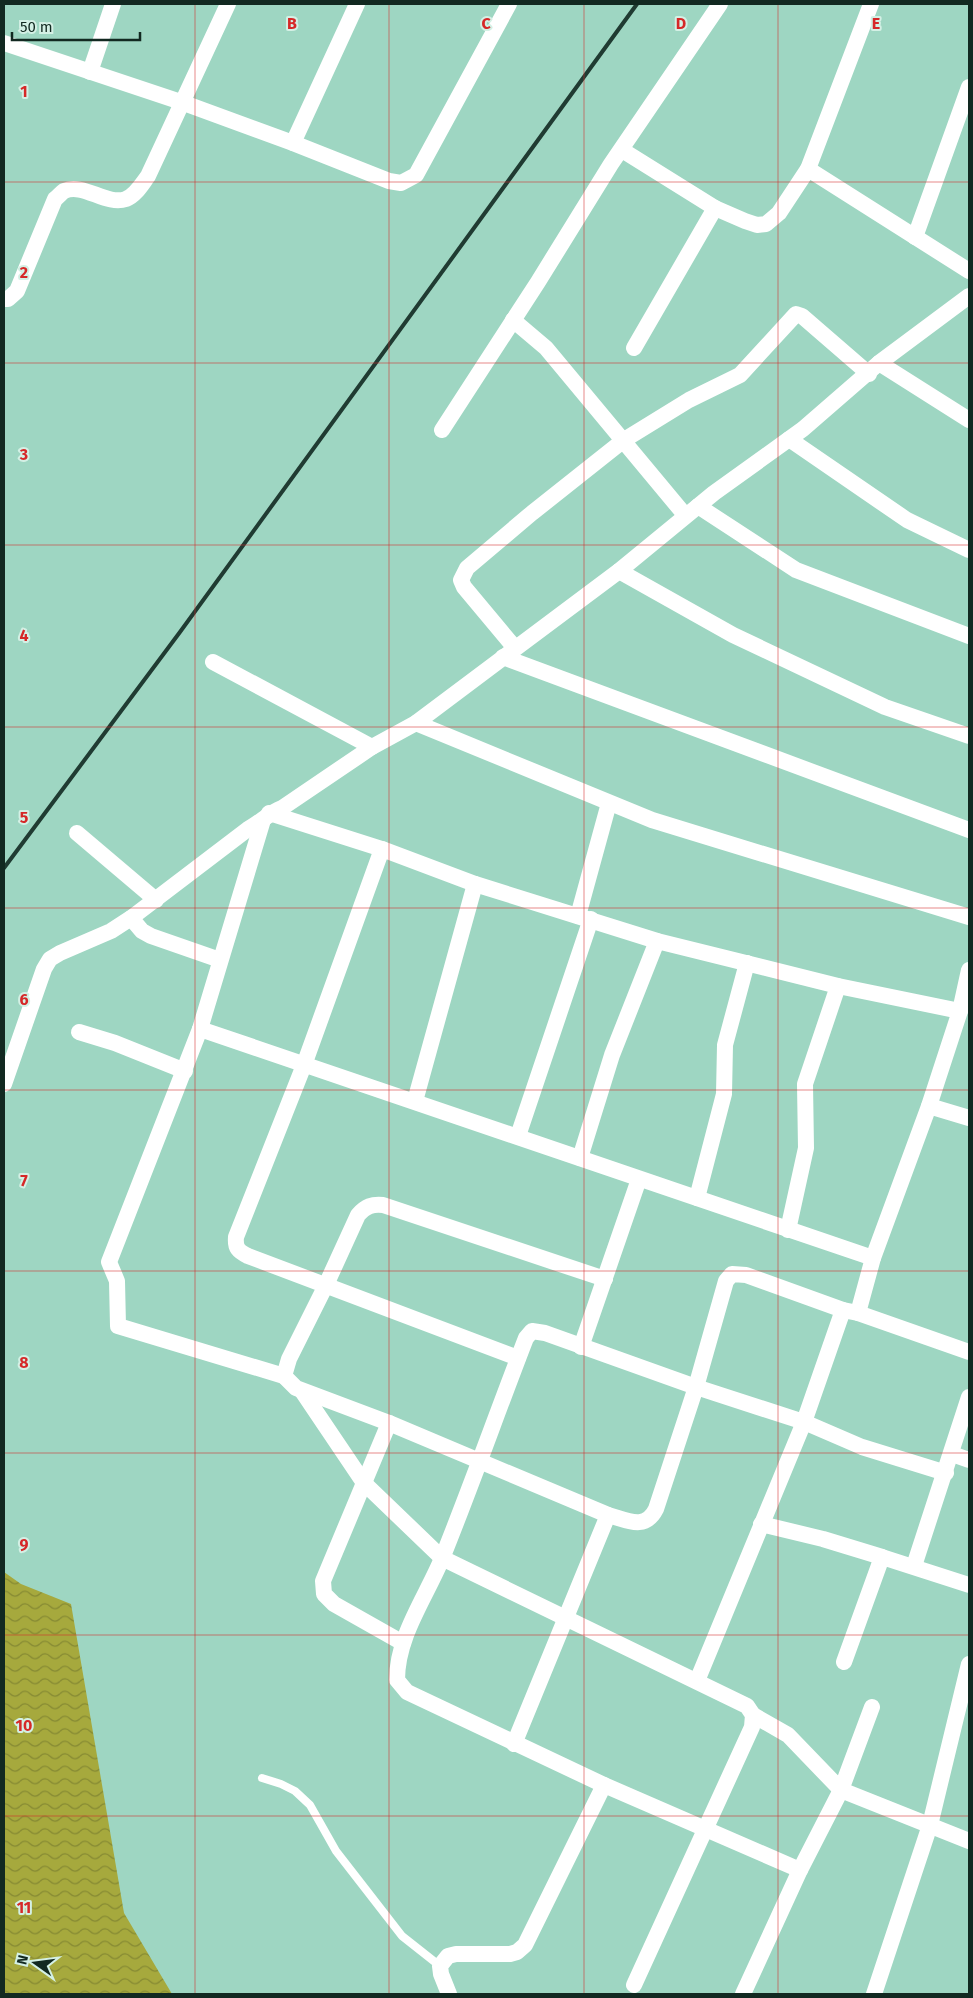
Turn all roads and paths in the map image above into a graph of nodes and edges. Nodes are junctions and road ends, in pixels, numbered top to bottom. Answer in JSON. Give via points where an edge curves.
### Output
{"nodes":[{"id":1,"x":113,"y":4,"type":"edge"},
{"id":2,"x":228,"y":4,"type":"edge"},
{"id":3,"x":357,"y":4,"type":"edge"},
{"id":4,"x":508,"y":4,"type":"edge"},
{"id":5,"x":720,"y":4,"type":"edge"},
{"id":6,"x":871,"y":4,"type":"edge"},
{"id":7,"x":4,"y":43,"type":"edge"},
{"id":8,"x":90,"y":72,"type":"junction"},
{"id":9,"x":969,"y":87,"type":"edge"},
{"id":10,"x":181,"y":102,"type":"junction"},
{"id":11,"x":293,"y":143,"type":"junction"},
{"id":12,"x":622,"y":150,"type":"junction"},
{"id":13,"x":808,"y":169,"type":"junction"},
{"id":14,"x":715,"y":208,"type":"junction"},
{"id":15,"x":915,"y":237,"type":"junction"},
{"id":16,"x":969,"y":272,"type":"edge"},
{"id":17,"x":969,"y":296,"type":"edge"},
{"id":18,"x":4,"y":299,"type":"edge"},
{"id":19,"x":513,"y":320,"type":"junction"},
{"id":20,"x":634,"y":348,"type":"dead end"},
{"id":21,"x":874,"y":368,"type":"junction"},
{"id":22,"x":969,"y":420,"type":"edge"},
{"id":23,"x":442,"y":430,"type":"dead end"},
{"id":24,"x":789,"y":439,"type":"junction"},
{"id":25,"x":624,"y":440,"type":"junction"},
{"id":26,"x":692,"y":511,"type":"junction"},
{"id":27,"x":969,"y":550,"type":"edge"},
{"id":28,"x":619,"y":571,"type":"junction"},
{"id":29,"x":969,"y":636,"type":"edge"},
{"id":30,"x":509,"y":652,"type":"junction"},
{"id":31,"x":213,"y":662,"type":"dead end"},
{"id":32,"x":416,"y":723,"type":"junction"},
{"id":33,"x":969,"y":736,"type":"edge"},
{"id":34,"x":372,"y":747,"type":"junction"},
{"id":35,"x":609,"y":802,"type":"junction"},
{"id":36,"x":266,"y":817,"type":"junction"},
{"id":37,"x":969,"y":830,"type":"edge"},
{"id":38,"x":77,"y":833,"type":"dead end"},
{"id":39,"x":382,"y":849,"type":"junction"},
{"id":40,"x":475,"y":884,"type":"junction"},
{"id":41,"x":156,"y":900,"type":"junction"},
{"id":42,"x":584,"y":917,"type":"junction"},
{"id":43,"x":969,"y":917,"type":"edge"},
{"id":44,"x":131,"y":918,"type":"junction"},
{"id":45,"x":657,"y":941,"type":"junction"},
{"id":46,"x":220,"y":960,"type":"junction"},
{"id":47,"x":747,"y":963,"type":"junction"},
{"id":48,"x":969,"y":970,"type":"edge"},
{"id":49,"x":838,"y":986,"type":"junction"},
{"id":50,"x":960,"y":1012,"type":"junction"},
{"id":51,"x":200,"y":1029,"type":"junction"},
{"id":52,"x":79,"y":1032,"type":"dead end"},
{"id":53,"x":304,"y":1065,"type":"junction"},
{"id":54,"x":185,"y":1071,"type":"junction"},
{"id":55,"x":4,"y":1084,"type":"edge"},
{"id":56,"x":415,"y":1101,"type":"junction"},
{"id":57,"x":929,"y":1106,"type":"junction"},
{"id":58,"x":969,"y":1118,"type":"edge"},
{"id":59,"x":518,"y":1136,"type":"junction"},
{"id":60,"x":580,"y":1158,"type":"junction"},
{"id":61,"x":639,"y":1179,"type":"junction"},
{"id":62,"x":698,"y":1198,"type":"junction"},
{"id":63,"x":788,"y":1230,"type":"junction"},
{"id":64,"x":873,"y":1258,"type":"junction"},
{"id":65,"x":605,"y":1279,"type":"junction"},
{"id":66,"x":326,"y":1285,"type":"junction"},
{"id":67,"x":850,"y":1312,"type":"junction"},
{"id":68,"x":581,"y":1347,"type":"junction"},
{"id":69,"x":969,"y":1352,"type":"edge"},
{"id":70,"x":518,"y":1358,"type":"junction"},
{"id":71,"x":284,"y":1376,"type":"junction"},
{"id":72,"x":696,"y":1387,"type":"junction"},
{"id":73,"x":302,"y":1390,"type":"junction"},
{"id":74,"x":969,"y":1397,"type":"edge"},
{"id":75,"x":804,"y":1422,"type":"junction"},
{"id":76,"x":389,"y":1423,"type":"junction"},
{"id":77,"x":952,"y":1454,"type":"junction"},
{"id":78,"x":479,"y":1460,"type":"junction"},
{"id":79,"x":969,"y":1460,"type":"edge"},
{"id":80,"x":946,"y":1473,"type":"junction"},
{"id":81,"x":364,"y":1483,"type":"junction"},
{"id":82,"x":608,"y":1515,"type":"junction"},
{"id":83,"x":762,"y":1524,"type":"junction"},
{"id":84,"x":882,"y":1557,"type":"junction"},
{"id":85,"x":442,"y":1558,"type":"junction"},
{"id":86,"x":914,"y":1566,"type":"junction"},
{"id":87,"x":969,"y":1584,"type":"edge"},
{"id":88,"x":564,"y":1618,"type":"junction"},
{"id":89,"x":403,"y":1643,"type":"junction"},
{"id":90,"x":844,"y":1662,"type":"dead end"},
{"id":91,"x":969,"y":1664,"type":"edge"},
{"id":92,"x":697,"y":1681,"type":"junction"},
{"id":93,"x":872,"y":1707,"type":"dead end"},
{"id":94,"x":753,"y":1715,"type":"junction"},
{"id":95,"x":514,"y":1744,"type":"junction"},
{"id":96,"x":262,"y":1778,"type":"dead end"},
{"id":97,"x":604,"y":1785,"type":"junction"},
{"id":98,"x":841,"y":1790,"type":"junction"},
{"id":99,"x":930,"y":1826,"type":"junction"},
{"id":100,"x":706,"y":1829,"type":"junction"},
{"id":101,"x":969,"y":1841,"type":"edge"},
{"id":102,"x":800,"y":1870,"type":"junction"},
{"id":103,"x":440,"y":1966,"type":"junction"},
{"id":104,"x":634,"y":1984,"type":"dead end"},
{"id":105,"x":449,"y":1994,"type":"edge"},
{"id":106,"x":743,"y":1994,"type":"edge"},
{"id":107,"x":874,"y":1994,"type":"edge"}],
"edges":[{"from":1,"to":8,"type":"street"},
{"from":2,"to":10,"type":"street"},
{"from":3,"to":11,"type":"street"},
{"from":4,"to":11,"type":"street","via":[[416,175],[408,181],[389,181]]},
{"from":5,"to":12,"type":"street"},
{"from":6,"to":13,"type":"street"},
{"from":7,"to":8,"type":"street"},
{"from":8,"to":10,"type":"street"},
{"from":9,"to":15,"type":"street"},
{"from":10,"to":11,"type":"street"},
{"from":10,"to":18,"type":"street","via":[[148,176],[137,192],[127,198],[113,200],[75,189],[64,191],[56,199],[17,291]]},
{"from":12,"to":14,"type":"street"},
{"from":12,"to":19,"type":"street","via":[[610,164]]},
{"from":13,"to":14,"type":"street","via":[[779,214],[766,224],[757,225]]},
{"from":13,"to":15,"type":"street"},
{"from":14,"to":20,"type":"street"},
{"from":15,"to":16,"type":"street"},
{"from":17,"to":21,"type":"street"},
{"from":19,"to":23,"type":"street"},
{"from":19,"to":25,"type":"street","via":[[546,348]]},
{"from":21,"to":22,"type":"street"},
{"from":21,"to":24,"type":"street"},
{"from":21,"to":25,"type":"street","via":[[796,314],[740,375],[689,400]]},
{"from":24,"to":26,"type":"street"},
{"from":24,"to":27,"type":"street","via":[[907,520]]},
{"from":25,"to":26,"type":"street"},
{"from":25,"to":30,"type":"street","via":[[462,574],[464,587]]},
{"from":26,"to":28,"type":"street"},
{"from":26,"to":29,"type":"street","via":[[796,570]]},
{"from":28,"to":30,"type":"street"},
{"from":28,"to":33,"type":"street","via":[[786,661],[885,707]]},
{"from":30,"to":32,"type":"street"},
{"from":30,"to":37,"type":"street"},
{"from":31,"to":34,"type":"street"},
{"from":32,"to":34,"type":"street"},
{"from":32,"to":35,"type":"street"},
{"from":34,"to":36,"type":"street"},
{"from":35,"to":42,"type":"street"},
{"from":35,"to":43,"type":"street","via":[[652,820]]},
{"from":36,"to":39,"type":"street"},
{"from":36,"to":41,"type":"street"},
{"from":36,"to":46,"type":"street"},
{"from":38,"to":41,"type":"street"},
{"from":39,"to":40,"type":"street"},
{"from":39,"to":53,"type":"street"},
{"from":40,"to":42,"type":"street"},
{"from":40,"to":56,"type":"street"},
{"from":41,"to":44,"type":"street"},
{"from":42,"to":45,"type":"street"},
{"from":42,"to":59,"type":"street"},
{"from":44,"to":46,"type":"street","via":[[151,936]]},
{"from":44,"to":55,"type":"street","via":[[50,959]]},
{"from":45,"to":47,"type":"street"},
{"from":45,"to":60,"type":"street","via":[[612,1056]]},
{"from":46,"to":51,"type":"street"},
{"from":47,"to":49,"type":"street"},
{"from":47,"to":62,"type":"street","via":[[725,1045],[724,1094]]},
{"from":48,"to":50,"type":"street"},
{"from":49,"to":50,"type":"street"},
{"from":49,"to":63,"type":"street","via":[[805,1084],[806,1148]]},
{"from":50,"to":57,"type":"street"},
{"from":51,"to":53,"type":"street"},
{"from":51,"to":54,"type":"street"},
{"from":52,"to":54,"type":"street"},
{"from":53,"to":56,"type":"street"},
{"from":53,"to":66,"type":"street","via":[[236,1238],[236,1246],[248,1256]]},
{"from":54,"to":71,"type":"street","via":[[109,1262],[117,1281],[118,1326]]},
{"from":56,"to":59,"type":"street"},
{"from":57,"to":58,"type":"street"},
{"from":57,"to":64,"type":"street"},
{"from":59,"to":60,"type":"street"},
{"from":60,"to":61,"type":"street"},
{"from":61,"to":62,"type":"street"},
{"from":61,"to":65,"type":"street"},
{"from":62,"to":63,"type":"street"},
{"from":63,"to":64,"type":"street"},
{"from":64,"to":67,"type":"street"},
{"from":65,"to":66,"type":"street","via":[[372,1204],[358,1215]]},
{"from":65,"to":68,"type":"street"},
{"from":66,"to":70,"type":"street"},
{"from":66,"to":71,"type":"street","via":[[289,1358]]},
{"from":67,"to":69,"type":"street"},
{"from":67,"to":72,"type":"street","via":[[746,1275],[732,1274],[726,1281]]},
{"from":67,"to":75,"type":"street"},
{"from":68,"to":70,"type":"street","via":[[532,1331]]},
{"from":68,"to":72,"type":"street"},
{"from":70,"to":78,"type":"street"},
{"from":71,"to":73,"type":"street"},
{"from":72,"to":75,"type":"street"},
{"from":72,"to":82,"type":"street","via":[[652,1519],[644,1523]]},
{"from":73,"to":76,"type":"street"},
{"from":73,"to":81,"type":"street"},
{"from":74,"to":77,"type":"street"},
{"from":75,"to":80,"type":"street","via":[[862,1447]]},
{"from":75,"to":83,"type":"street"},
{"from":76,"to":78,"type":"street"},
{"from":76,"to":81,"type":"street"},
{"from":77,"to":79,"type":"street"},
{"from":77,"to":80,"type":"street"},
{"from":78,"to":82,"type":"street"},
{"from":78,"to":85,"type":"street"},
{"from":80,"to":86,"type":"street"},
{"from":81,"to":85,"type":"street"},
{"from":81,"to":89,"type":"street","via":[[323,1582],[324,1594],[334,1604]]},
{"from":82,"to":88,"type":"street"},
{"from":83,"to":84,"type":"street"},
{"from":83,"to":92,"type":"street"},
{"from":84,"to":86,"type":"street"},
{"from":84,"to":90,"type":"street"},
{"from":85,"to":88,"type":"street"},
{"from":85,"to":89,"type":"street"},
{"from":86,"to":87,"type":"street"},
{"from":88,"to":92,"type":"street"},
{"from":88,"to":95,"type":"street"},
{"from":89,"to":95,"type":"street","via":[[397,1680],[407,1692]]},
{"from":91,"to":99,"type":"street"},
{"from":92,"to":94,"type":"street","via":[[747,1706]]},
{"from":93,"to":98,"type":"street"},
{"from":94,"to":98,"type":"street","via":[[788,1735]]},
{"from":94,"to":100,"type":"street","via":[[752,1727]]},
{"from":95,"to":97,"type":"street"},
{"from":96,"to":103,"type":"lane","via":[[295,1791],[310,1805],[336,1851],[402,1936]]},
{"from":97,"to":100,"type":"street"},
{"from":97,"to":103,"type":"street","via":[[521,1948],[510,1954],[456,1954],[448,1956]]},
{"from":98,"to":99,"type":"street"},
{"from":98,"to":102,"type":"street"},
{"from":99,"to":101,"type":"street"},
{"from":99,"to":107,"type":"street"},
{"from":100,"to":102,"type":"street"},
{"from":100,"to":104,"type":"street"},
{"from":102,"to":106,"type":"street"},
{"from":103,"to":105,"type":"street"}]}
